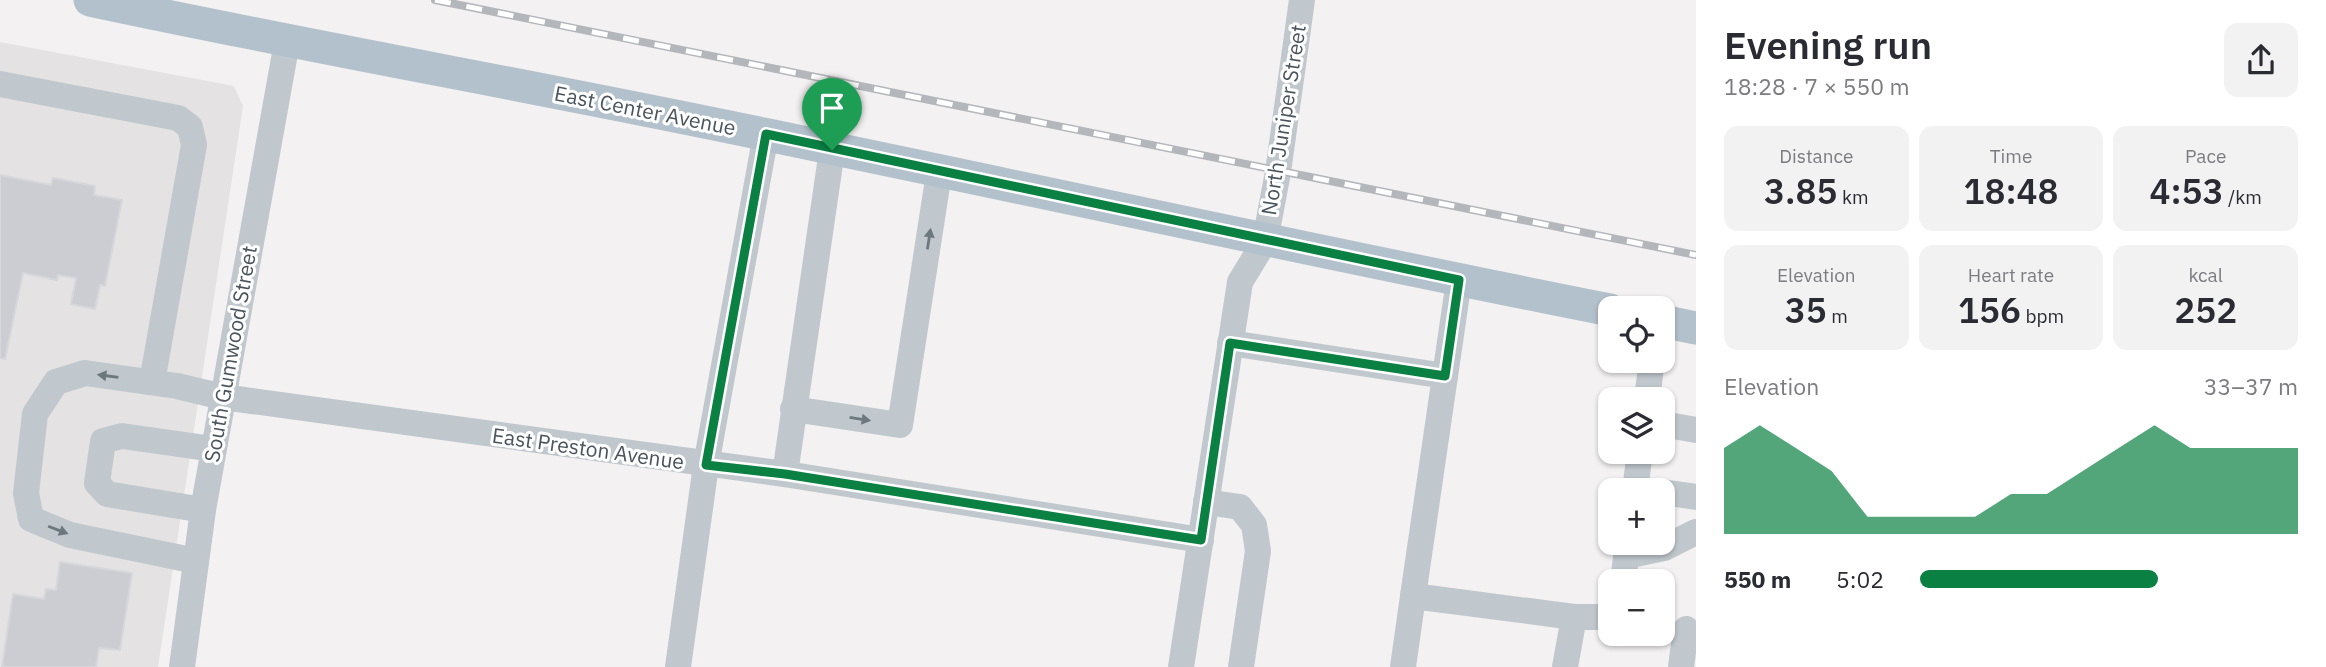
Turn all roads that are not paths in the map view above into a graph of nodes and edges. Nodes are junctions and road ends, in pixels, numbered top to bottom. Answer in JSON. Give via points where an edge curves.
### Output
{"nodes":[{"id":1,"x":90,"y":0,"type":"edge"},
{"id":2,"x":1303,"y":0,"type":"edge"},
{"id":3,"x":287,"y":42,"type":"junction"},
{"id":4,"x":0,"y":84,"type":"edge"},
{"id":5,"x":766,"y":134,"type":"junction"},
{"id":6,"x":832,"y":150,"type":"junction"},
{"id":7,"x":939,"y":173,"type":"junction"},
{"id":8,"x":1265,"y":241,"type":"junction"},
{"id":9,"x":1459,"y":280,"type":"junction"},
{"id":10,"x":1598,"y":308,"type":"edge"},
{"id":11,"x":1675,"y":324,"type":"edge"},
{"id":12,"x":1696,"y":328,"type":"edge"},
{"id":13,"x":1230,"y":343,"type":"junction"},
{"id":14,"x":1445,"y":376,"type":"junction"},
{"id":15,"x":152,"y":382,"type":"junction"},
{"id":16,"x":223,"y":397,"type":"junction"},
{"id":17,"x":793,"y":408,"type":"junction"},
{"id":18,"x":1675,"y":426,"type":"edge"},
{"id":19,"x":1696,"y":430,"type":"edge"},
{"id":20,"x":213,"y":449,"type":"junction"},
{"id":21,"x":706,"y":465,"type":"junction"},
{"id":22,"x":785,"y":474,"type":"junction"},
{"id":23,"x":1675,"y":494,"type":"edge"},
{"id":24,"x":1696,"y":497,"type":"edge"},
{"id":25,"x":1206,"y":502,"type":"junction"},
{"id":26,"x":202,"y":510,"type":"junction"},
{"id":27,"x":1696,"y":532,"type":"edge"},
{"id":28,"x":1201,"y":540,"type":"junction"},
{"id":29,"x":1626,"y":560,"type":"edge"},
{"id":30,"x":196,"y":561,"type":"junction"},
{"id":31,"x":1413,"y":596,"type":"junction"},
{"id":32,"x":1574,"y":617,"type":"junction"},
{"id":33,"x":1598,"y":617,"type":"edge"},
{"id":34,"x":1681,"y":629,"type":"edge"},
{"id":35,"x":182,"y":667,"type":"edge"},
{"id":36,"x":678,"y":667,"type":"edge"},
{"id":37,"x":1181,"y":667,"type":"edge"},
{"id":38,"x":1241,"y":667,"type":"edge"},
{"id":39,"x":1403,"y":667,"type":"edge"},
{"id":40,"x":1565,"y":667,"type":"edge"},
{"id":41,"x":1681,"y":667,"type":"edge"}],
"edges":[{"from":1,"to":3,"type":"main road","name":"East Center Avenue"},
{"from":2,"to":8,"type":"street","name":"North Juniper Street"},
{"from":3,"to":5,"type":"main road","name":"East Center Avenue"},
{"from":3,"to":16,"type":"street","name":"South Gumwood Street"},
{"from":4,"to":15,"type":"street","via":[[178,118],[190,127],[194,145]]},
{"from":5,"to":6,"type":"main road","name":"East Center Avenue"},
{"from":5,"to":21,"type":"street"},
{"from":6,"to":7,"type":"main road","name":"East Center Avenue"},
{"from":6,"to":17,"type":"street"},
{"from":7,"to":8,"type":"main road","name":"East Center Avenue"},
{"from":17,"to":7,"type":"street","one_way":true,"via":[[900,425]]},
{"from":8,"to":9,"type":"main road","name":"East Center Avenue"},
{"from":8,"to":13,"type":"street","via":[[1240,282]]},
{"from":9,"to":10,"type":"main road","name":"East Center Avenue"},
{"from":9,"to":14,"type":"street"},
{"from":11,"to":12,"type":"main road"},
{"from":13,"to":14,"type":"street"},
{"from":13,"to":25,"type":"street"},
{"from":14,"to":31,"type":"street"},
{"from":15,"to":16,"type":"street","name":"East Preston Avenue"},
{"from":15,"to":30,"type":"street","name":"East Preston Avenue","one_way":true,"via":[[85,373],[56,382],[35,414],[26,493],[31,519],[70,535]]},
{"from":16,"to":20,"type":"street","name":"South Gumwood Street"},
{"from":16,"to":21,"type":"street","name":"East Preston Avenue"},
{"from":17,"to":22,"type":"street"},
{"from":18,"to":19,"type":"street"},
{"from":20,"to":26,"type":"street","name":"South Gumwood Street"},
{"from":20,"to":26,"type":"street","via":[[122,436],[103,441],[97,483],[107,494]]},
{"from":21,"to":22,"type":"street","name":"East Preston Avenue"},
{"from":21,"to":36,"type":"street"},
{"from":22,"to":28,"type":"street","name":"East Preston Avenue"},
{"from":23,"to":24,"type":"street"},
{"from":25,"to":28,"type":"street"},
{"from":25,"to":38,"type":"street","via":[[1240,507],[1254,525],[1258,551]]},
{"from":26,"to":30,"type":"street","name":"South Gumwood Street"},
{"from":27,"to":29,"type":"street"},
{"from":28,"to":37,"type":"street"},
{"from":30,"to":35,"type":"street","name":"South Gumwood Street"},
{"from":31,"to":32,"type":"street"},
{"from":31,"to":39,"type":"street"},
{"from":32,"to":33,"type":"street"},
{"from":32,"to":40,"type":"street"},
{"from":34,"to":41,"type":"street"}]}
